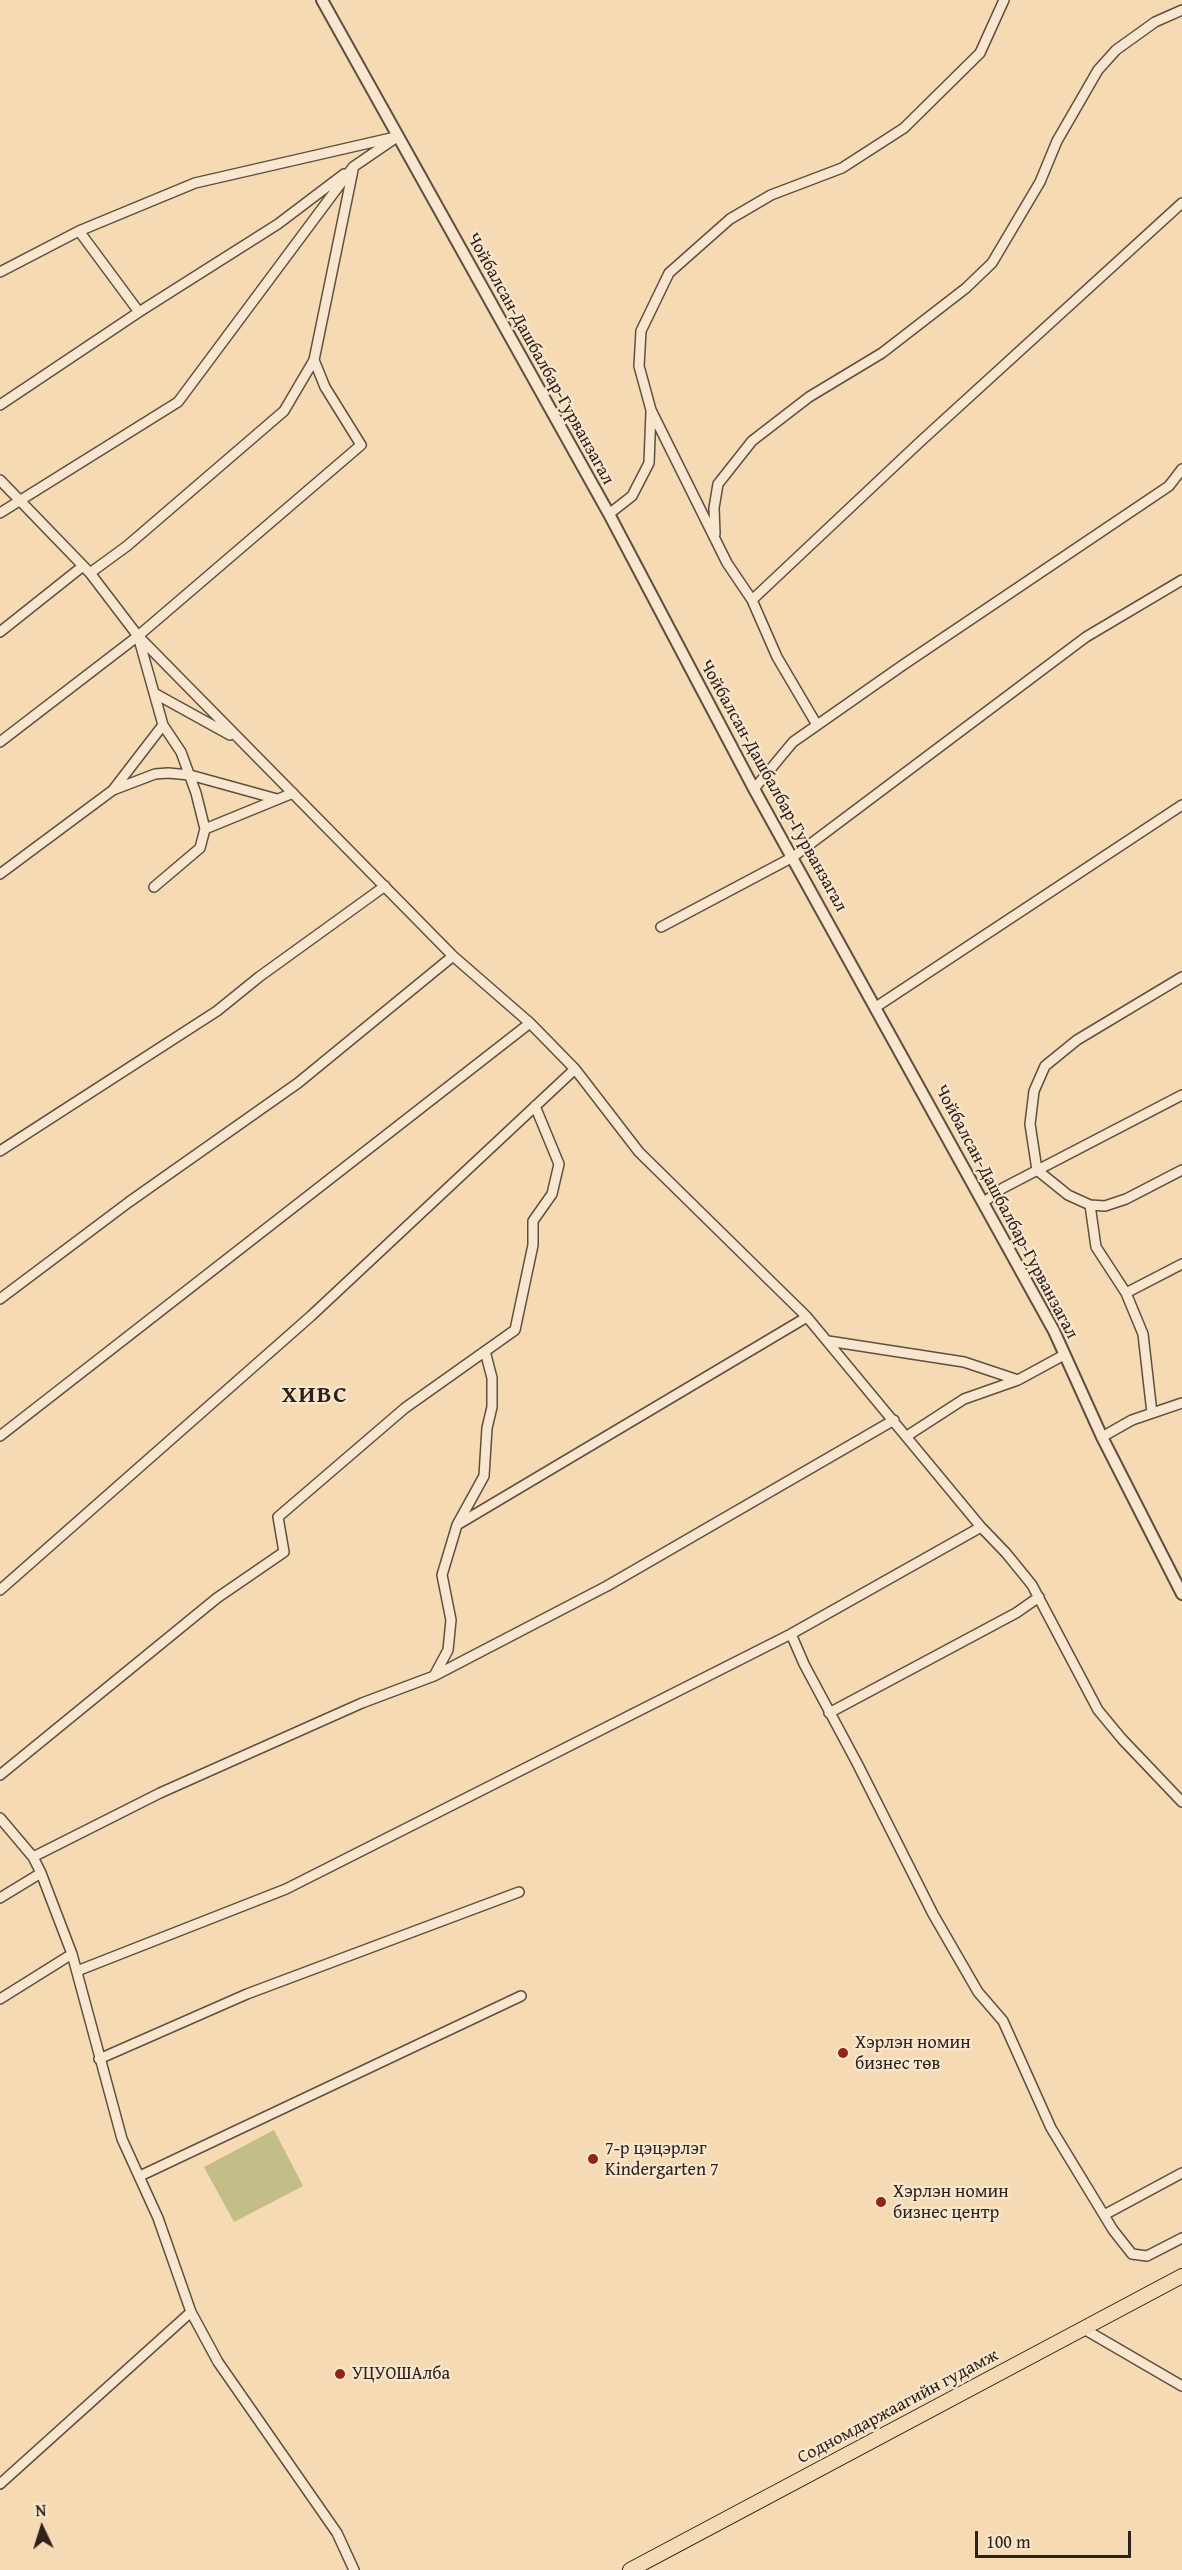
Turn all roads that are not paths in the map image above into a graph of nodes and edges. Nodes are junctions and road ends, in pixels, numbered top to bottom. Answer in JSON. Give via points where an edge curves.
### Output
{"nodes":[{"id":1,"x":322,"y":0,"type":"edge"},
{"id":2,"x":1004,"y":0,"type":"edge"},
{"id":3,"x":1182,"y":10,"type":"edge"},
{"id":4,"x":397,"y":137,"type":"junction"},
{"id":5,"x":353,"y":167,"type":"junction"},
{"id":6,"x":1182,"y":203,"type":"edge"},
{"id":7,"x":79,"y":231,"type":"junction"},
{"id":8,"x":0,"y":273,"type":"edge"},
{"id":9,"x":139,"y":312,"type":"junction"},
{"id":10,"x":314,"y":360,"type":"junction"},
{"id":11,"x":0,"y":405,"type":"edge"},
{"id":12,"x":651,"y":410,"type":"junction"},
{"id":13,"x":1182,"y":469,"type":"edge"},
{"id":14,"x":0,"y":480,"type":"edge"},
{"id":15,"x":20,"y":501,"type":"junction"},
{"id":16,"x":0,"y":513,"type":"edge"},
{"id":17,"x":609,"y":514,"type":"junction"},
{"id":18,"x":716,"y":540,"type":"junction"},
{"id":19,"x":86,"y":569,"type":"junction"},
{"id":20,"x":1182,"y":580,"type":"edge"},
{"id":21,"x":752,"y":600,"type":"junction"},
{"id":22,"x":0,"y":632,"type":"edge"},
{"id":23,"x":138,"y":636,"type":"junction"},
{"id":24,"x":154,"y":693,"type":"junction"},
{"id":25,"x":163,"y":725,"type":"junction"},
{"id":26,"x":817,"y":725,"type":"junction"},
{"id":27,"x":240,"y":740,"type":"junction"},
{"id":28,"x":0,"y":742,"type":"edge"},
{"id":29,"x":190,"y":775,"type":"junction"},
{"id":30,"x":754,"y":789,"type":"junction"},
{"id":31,"x":113,"y":790,"type":"junction"},
{"id":32,"x":294,"y":793,"type":"junction"},
{"id":33,"x":277,"y":799,"type":"junction"},
{"id":34,"x":1182,"y":805,"type":"edge"},
{"id":35,"x":205,"y":829,"type":"junction"},
{"id":36,"x":793,"y":857,"type":"junction"},
{"id":37,"x":0,"y":874,"type":"edge"},
{"id":38,"x":385,"y":886,"type":"junction"},
{"id":39,"x":154,"y":887,"type":"dead end"},
{"id":40,"x":661,"y":927,"type":"dead end"},
{"id":41,"x":453,"y":956,"type":"junction"},
{"id":42,"x":1182,"y":977,"type":"edge"},
{"id":43,"x":876,"y":1007,"type":"junction"},
{"id":44,"x":530,"y":1023,"type":"junction"},
{"id":45,"x":575,"y":1069,"type":"junction"},
{"id":46,"x":1182,"y":1095,"type":"edge"},
{"id":47,"x":535,"y":1107,"type":"junction"},
{"id":48,"x":0,"y":1151,"type":"edge"},
{"id":49,"x":1038,"y":1170,"type":"junction"},
{"id":50,"x":1182,"y":1170,"type":"edge"},
{"id":51,"x":984,"y":1202,"type":"junction"},
{"id":52,"x":1090,"y":1205,"type":"junction"},
{"id":53,"x":1182,"y":1264,"type":"edge"},
{"id":54,"x":1126,"y":1293,"type":"junction"},
{"id":55,"x":0,"y":1299,"type":"edge"},
{"id":56,"x":807,"y":1317,"type":"junction"},
{"id":57,"x":828,"y":1341,"type":"junction"},
{"id":58,"x":485,"y":1351,"type":"junction"},
{"id":59,"x":1065,"y":1355,"type":"junction"},
{"id":60,"x":1018,"y":1380,"type":"junction"},
{"id":61,"x":1181,"y":1407,"type":"edge"},
{"id":62,"x":1152,"y":1413,"type":"junction"},
{"id":63,"x":894,"y":1420,"type":"junction"},
{"id":64,"x":0,"y":1436,"type":"edge"},
{"id":65,"x":907,"y":1436,"type":"junction"},
{"id":66,"x":1102,"y":1437,"type":"junction"},
{"id":67,"x":457,"y":1525,"type":"junction"},
{"id":68,"x":981,"y":1527,"type":"junction"},
{"id":69,"x":0,"y":1590,"type":"edge"},
{"id":70,"x":1182,"y":1594,"type":"edge"},
{"id":71,"x":1039,"y":1597,"type":"junction"},
{"id":72,"x":790,"y":1634,"type":"junction"},
{"id":73,"x":434,"y":1676,"type":"junction"},
{"id":74,"x":830,"y":1713,"type":"junction"},
{"id":75,"x":0,"y":1775,"type":"edge"},
{"id":76,"x":1182,"y":1802,"type":"edge"},
{"id":77,"x":0,"y":1818,"type":"edge"},
{"id":78,"x":33,"y":1857,"type":"junction"},
{"id":79,"x":41,"y":1873,"type":"junction"},
{"id":80,"x":519,"y":1892,"type":"dead end"},
{"id":81,"x":0,"y":1898,"type":"edge"},
{"id":82,"x":72,"y":1954,"type":"junction"},
{"id":83,"x":77,"y":1971,"type":"junction"},
{"id":84,"x":521,"y":1996,"type":"dead end"},
{"id":85,"x":0,"y":1999,"type":"edge"},
{"id":86,"x":99,"y":2059,"type":"junction"},
{"id":87,"x":1182,"y":2173,"type":"edge"},
{"id":88,"x":141,"y":2176,"type":"junction"},
{"id":89,"x":1104,"y":2215,"type":"junction"},
{"id":90,"x":1182,"y":2238,"type":"edge"},
{"id":91,"x":1182,"y":2276,"type":"edge"},
{"id":92,"x":191,"y":2312,"type":"junction"},
{"id":93,"x":1084,"y":2329,"type":"junction"},
{"id":94,"x":1182,"y":2390,"type":"edge"},
{"id":95,"x":0,"y":2484,"type":"edge"},
{"id":96,"x":354,"y":2570,"type":"edge"},
{"id":97,"x":630,"y":2570,"type":"edge"}],
"edges":[{"from":1,"to":4,"type":"street","name":"Чойбалсан-Дашбалбар-Гурванзагал"},
{"from":2,"to":12,"type":"street","via":[[980,53],[904,128],[842,168],[771,195],[730,219],[669,273],[641,331],[639,366]]},
{"from":3,"to":18,"type":"street","via":[[1155,21],[1116,50],[1098,70],[1057,141],[1035,192],[992,263],[891,347],[809,397],[752,441],[718,484],[714,508]]},
{"from":4,"to":5,"type":"street"},
{"from":4,"to":7,"type":"street","via":[[195,183]]},
{"from":4,"to":17,"type":"street","name":"Чойбалсан-Дашбалбар-Гурванзагал"},
{"from":5,"to":9,"type":"street","via":[[278,224]]},
{"from":5,"to":10,"type":"street"},
{"from":5,"to":15,"type":"street","via":[[178,402]]},
{"from":6,"to":21,"type":"street"},
{"from":7,"to":8,"type":"street"},
{"from":7,"to":9,"type":"street"},
{"from":9,"to":11,"type":"street"},
{"from":10,"to":19,"type":"street","via":[[284,411],[127,546]]},
{"from":10,"to":23,"type":"street","via":[[325,387],[361,445]]},
{"from":12,"to":17,"type":"street","via":[[649,463],[632,496]]},
{"from":12,"to":18,"type":"street"},
{"from":13,"to":26,"type":"street","via":[[1169,486]]},
{"from":14,"to":15,"type":"street"},
{"from":15,"to":16,"type":"street"},
{"from":15,"to":19,"type":"street"},
{"from":17,"to":30,"type":"street","name":"Чойбалсан-Дашбалбар-Гурванзагал"},
{"from":18,"to":21,"type":"street"},
{"from":19,"to":22,"type":"street"},
{"from":19,"to":23,"type":"street"},
{"from":20,"to":36,"type":"street","via":[[1086,637]]},
{"from":21,"to":26,"type":"street","via":[[777,657]]},
{"from":23,"to":24,"type":"street"},
{"from":23,"to":27,"type":"street"},
{"from":23,"to":28,"type":"street"},
{"from":24,"to":25,"type":"street"},
{"from":24,"to":27,"type":"street"},
{"from":25,"to":29,"type":"street","via":[[181,752]]},
{"from":25,"to":31,"type":"street"},
{"from":26,"to":30,"type":"street","via":[[794,742]]},
{"from":27,"to":32,"type":"street"},
{"from":29,"to":31,"type":"street","via":[[155,774]]},
{"from":29,"to":33,"type":"street"},
{"from":29,"to":35,"type":"street"},
{"from":30,"to":36,"type":"street","name":"Чойбалсан-Дашбалбар-Гурванзагал"},
{"from":31,"to":37,"type":"street"},
{"from":32,"to":33,"type":"street"},
{"from":32,"to":38,"type":"street"},
{"from":33,"to":35,"type":"street"},
{"from":34,"to":43,"type":"street"},
{"from":35,"to":39,"type":"street","via":[[200,848]]},
{"from":36,"to":40,"type":"street"},
{"from":36,"to":43,"type":"street","name":"Чойбалсан-Дашбалбар-Гурванзагал"},
{"from":38,"to":41,"type":"street"},
{"from":38,"to":48,"type":"street","via":[[218,1011]]},
{"from":41,"to":44,"type":"street"},
{"from":41,"to":55,"type":"street","via":[[298,1083]]},
{"from":42,"to":49,"type":"street","via":[[1077,1040],[1045,1066],[1034,1091],[1030,1124]]},
{"from":43,"to":51,"type":"street","name":"Чойбалсан-Дашбалбар-Гурванзагал"},
{"from":44,"to":45,"type":"street"},
{"from":44,"to":64,"type":"street"},
{"from":45,"to":47,"type":"street"},
{"from":45,"to":56,"type":"street","via":[[639,1152]]},
{"from":46,"to":49,"type":"street"},
{"from":47,"to":58,"type":"street","via":[[559,1164],[552,1194],[533,1221],[533,1245],[515,1330]]},
{"from":47,"to":69,"type":"street","via":[[311,1316]]},
{"from":49,"to":51,"type":"street"},
{"from":49,"to":52,"type":"street","via":[[1068,1195]]},
{"from":50,"to":52,"type":"street","via":[[1126,1199],[1105,1206]]},
{"from":51,"to":59,"type":"street","name":"Чойбалсан-Дашбалбар-Гурванзагал"},
{"from":52,"to":54,"type":"street","via":[[1096,1247]]},
{"from":53,"to":54,"type":"street"},
{"from":54,"to":62,"type":"street","via":[[1143,1334]]},
{"from":56,"to":57,"type":"street"},
{"from":56,"to":67,"type":"street"},
{"from":57,"to":60,"type":"street","via":[[964,1362]]},
{"from":57,"to":63,"type":"street"},
{"from":58,"to":67,"type":"street","via":[[492,1378],[492,1407],[484,1476]]},
{"from":58,"to":75,"type":"street","via":[[405,1408],[278,1517],[284,1552],[217,1598]]},
{"from":59,"to":60,"type":"street"},
{"from":59,"to":66,"type":"street","name":"Чойбалсан-Дашбалбар-Гурванзагал"},
{"from":60,"to":65,"type":"street","via":[[964,1400]]},
{"from":61,"to":62,"type":"street"},
{"from":62,"to":66,"type":"street"},
{"from":63,"to":65,"type":"street"},
{"from":63,"to":73,"type":"street","via":[[607,1586]]},
{"from":65,"to":68,"type":"street"},
{"from":66,"to":70,"type":"street","name":"Чойбалсан-Дашбалбар-Гурванзагал"},
{"from":67,"to":73,"type":"street","via":[[442,1575],[452,1620],[448,1650]]},
{"from":68,"to":71,"type":"street","via":[[1006,1552]]},
{"from":68,"to":72,"type":"street"},
{"from":71,"to":74,"type":"street"},
{"from":71,"to":76,"type":"street","via":[[1098,1710]]},
{"from":72,"to":74,"type":"street"},
{"from":72,"to":83,"type":"street","via":[[286,1889]]},
{"from":73,"to":78,"type":"street","via":[[362,1703],[160,1793]]},
{"from":74,"to":89,"type":"street","via":[[964,1970],[1003,2021],[1051,2128]]},
{"from":77,"to":78,"type":"street"},
{"from":78,"to":79,"type":"street"},
{"from":79,"to":81,"type":"street"},
{"from":79,"to":82,"type":"street"},
{"from":80,"to":86,"type":"street","via":[[247,1994]]},
{"from":82,"to":83,"type":"street"},
{"from":82,"to":85,"type":"street"},
{"from":83,"to":86,"type":"street"},
{"from":84,"to":88,"type":"street"},
{"from":86,"to":88,"type":"street","via":[[122,2139]]},
{"from":87,"to":89,"type":"street"},
{"from":88,"to":92,"type":"street"},
{"from":89,"to":90,"type":"street","via":[[1132,2254],[1147,2256]]},
{"from":91,"to":93,"type":"main road","name":"Содномдаржаагийн гудамж"},
{"from":92,"to":95,"type":"street"},
{"from":92,"to":96,"type":"street","via":[[213,2354],[337,2533]]},
{"from":93,"to":94,"type":"street"},
{"from":93,"to":97,"type":"main road","name":"Содномдаржаагийн гудамж"}]}
